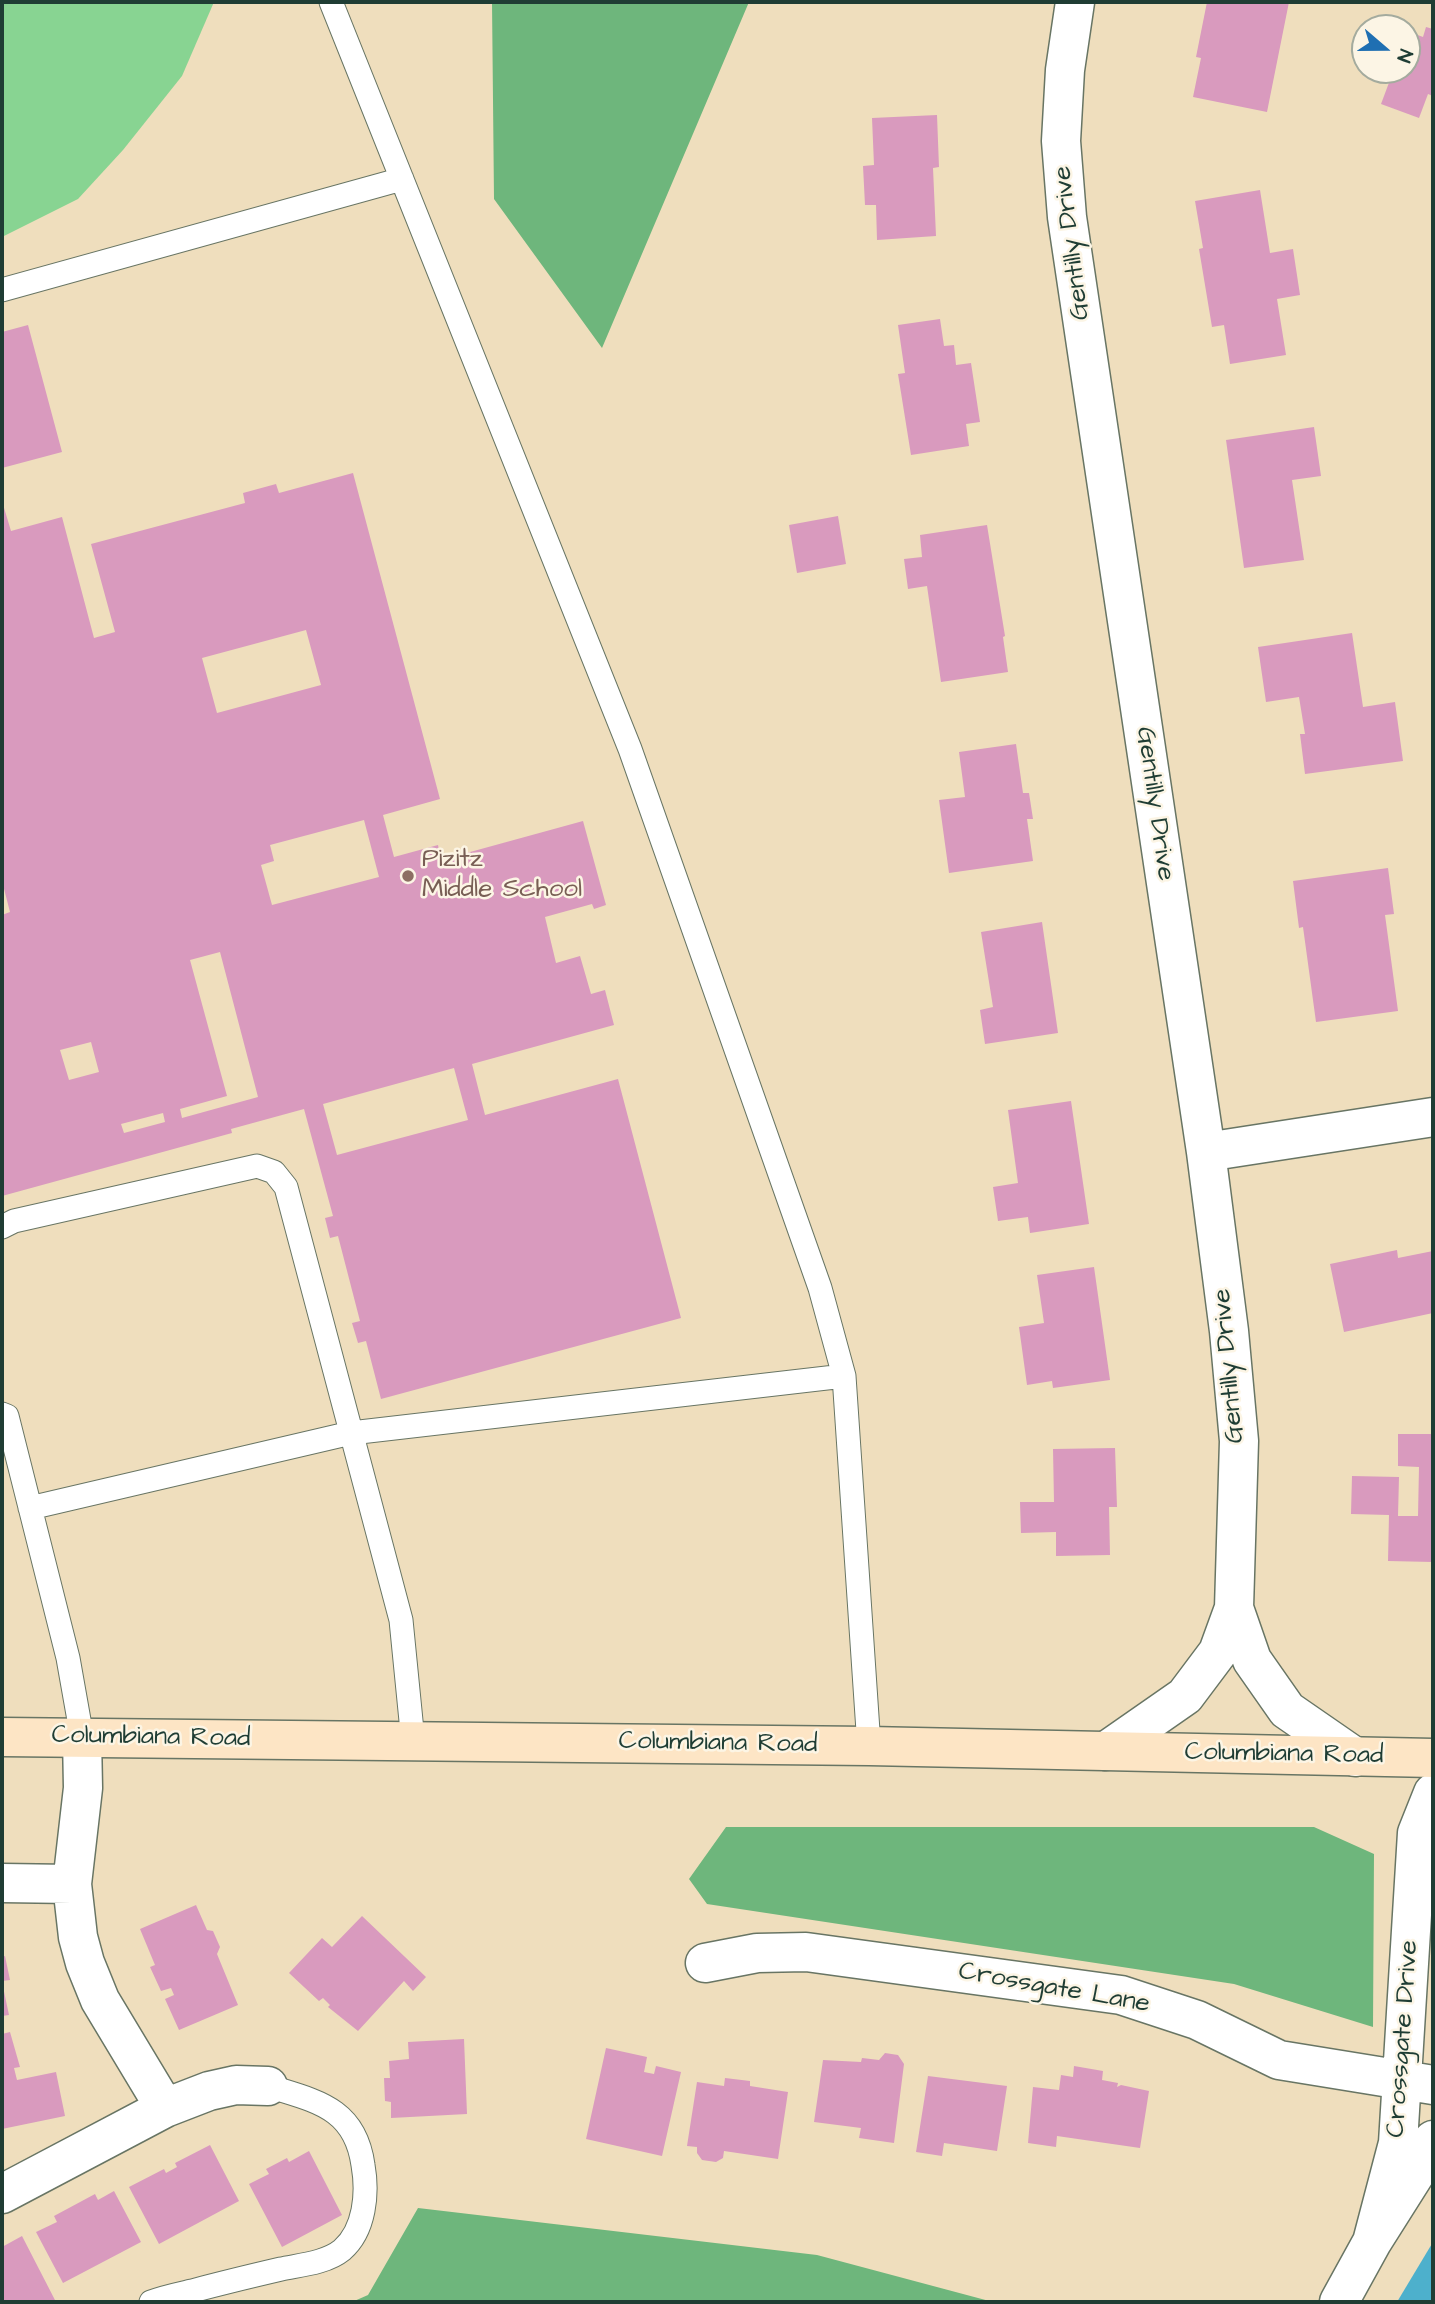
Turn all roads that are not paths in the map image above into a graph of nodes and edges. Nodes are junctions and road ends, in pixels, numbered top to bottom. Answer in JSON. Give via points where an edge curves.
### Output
{"nodes":[{"id":1,"x":331,"y":2,"type":"edge"},
{"id":2,"x":1075,"y":2,"type":"edge"},
{"id":3,"x":402,"y":179,"type":"junction"},
{"id":4,"x":2,"y":290,"type":"edge"},
{"id":5,"x":1433,"y":1117,"type":"edge"},
{"id":6,"x":1206,"y":1152,"type":"junction"},
{"id":7,"x":2,"y":1227,"type":"edge"},
{"id":8,"x":844,"y":1376,"type":"junction"},
{"id":9,"x":2,"y":1413,"type":"edge"},
{"id":10,"x":351,"y":1433,"type":"junction"},
{"id":11,"x":30,"y":1508,"type":"junction"},
{"id":12,"x":1234,"y":1608,"type":"junction"},
{"id":13,"x":2,"y":1737,"type":"edge"},
{"id":14,"x":82,"y":1737,"type":"junction"},
{"id":15,"x":413,"y":1741,"type":"junction"},
{"id":16,"x":869,"y":1746,"type":"junction"},
{"id":17,"x":1107,"y":1751,"type":"junction"},
{"id":18,"x":1355,"y":1757,"type":"junction"},
{"id":19,"x":1433,"y":1758,"type":"edge"},
{"id":20,"x":1433,"y":1793,"type":"edge"},
{"id":21,"x":2,"y":1883,"type":"edge"},
{"id":22,"x":72,"y":1884,"type":"junction"},
{"id":23,"x":705,"y":1963,"type":"dead end"},
{"id":24,"x":1418,"y":2082,"type":"edge"},
{"id":25,"x":268,"y":2086,"type":"joint"},
{"id":26,"x":165,"y":2108,"type":"junction"},
{"id":27,"x":1433,"y":2140,"type":"edge"},
{"id":28,"x":2,"y":2194,"type":"edge"},
{"id":29,"x":1372,"y":2242,"type":"junction"},
{"id":30,"x":151,"y":2302,"type":"edge"},
{"id":31,"x":1339,"y":2302,"type":"edge"}],
"edges":[{"from":1,"to":3,"type":"lane"},
{"from":2,"to":6,"type":"street","name":"Gentilly Drive","via":[[1065,70],[1062,141],[1067,217]]},
{"from":3,"to":4,"type":"lane"},
{"from":3,"to":8,"type":"lane","via":[[630,749],[820,1288]]},
{"from":5,"to":6,"type":"street"},
{"from":6,"to":12,"type":"street","name":"Gentilly Drive","via":[[1238,1441]]},
{"from":7,"to":10,"type":"lane","via":[[257,1166],[274,1172],[286,1187]]},
{"from":8,"to":10,"type":"lane"},
{"from":8,"to":16,"type":"lane"},
{"from":9,"to":11,"type":"lane","via":[[7,1416]]},
{"from":10,"to":11,"type":"lane"},
{"from":10,"to":15,"type":"lane","via":[[401,1620]]},
{"from":11,"to":14,"type":"lane","via":[[68,1658]]},
{"from":12,"to":17,"type":"street","name":"Gentilly Drive","via":[[1218,1652],[1185,1696]]},
{"from":12,"to":18,"type":"street","name":"Gentilly Drive","via":[[1252,1660],[1287,1710]]},
{"from":13,"to":14,"type":"main road","name":"Columbiana Road"},
{"from":14,"to":15,"type":"main road","name":"Columbiana Road"},
{"from":14,"to":22,"type":"street","via":[[83,1788]]},
{"from":15,"to":16,"type":"main road","name":"Columbiana Road"},
{"from":16,"to":17,"type":"main road","name":"Columbiana Road"},
{"from":17,"to":18,"type":"main road","name":"Columbiana Road"},
{"from":18,"to":19,"type":"main road","name":"Columbiana Road"},
{"from":20,"to":24,"type":"street","name":"Crossgate Drive","via":[[1417,1833]]},
{"from":21,"to":22,"type":"street"},
{"from":22,"to":26,"type":"street","via":[[78,1937],[100,2000]]},
{"from":23,"to":24,"type":"street","name":"Crossgate Lane","via":[[757,1953],[806,1952],[1121,1995],[1197,2020],[1279,2060]]},
{"from":24,"to":29,"type":"street","name":"Crossgate Drive"},
{"from":25,"to":26,"type":"street","via":[[236,2085]]},
{"from":25,"to":30,"type":"lane","via":[[327,2105],[354,2134],[366,2189],[354,2235],[341,2250],[320,2261]]},
{"from":26,"to":28,"type":"street"},
{"from":27,"to":29,"type":"street","name":"Crossgate Drive"},
{"from":29,"to":31,"type":"street","name":"Crossgate Drive"}]}
